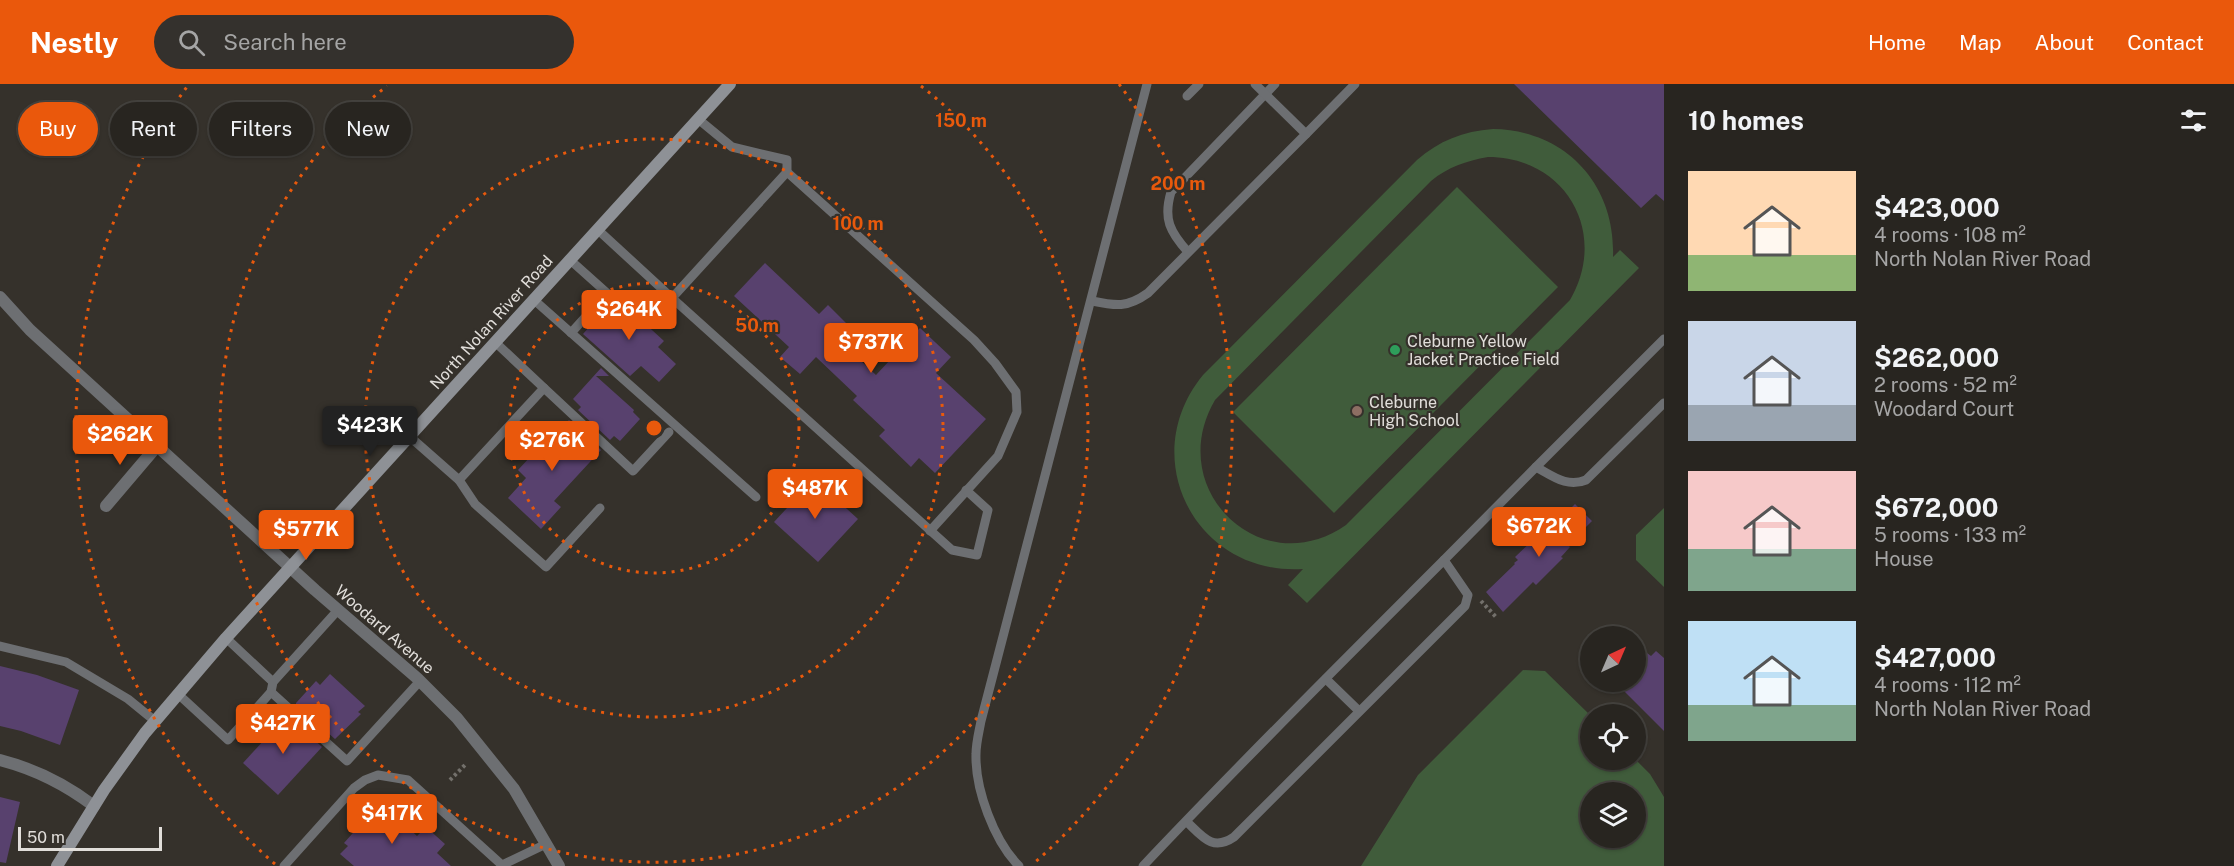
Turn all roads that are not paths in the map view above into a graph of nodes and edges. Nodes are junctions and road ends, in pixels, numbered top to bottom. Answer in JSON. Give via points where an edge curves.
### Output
{"nodes":[{"id":1,"x":730,"y":84,"type":"edge"},
{"id":2,"x":1148,"y":84,"type":"edge"},
{"id":3,"x":1199,"y":84,"type":"edge"},
{"id":4,"x":1255,"y":84,"type":"edge"},
{"id":5,"x":1275,"y":84,"type":"edge"},
{"id":6,"x":1355,"y":84,"type":"edge"},
{"id":7,"x":1265,"y":94,"type":"junction"},
{"id":8,"x":1187,"y":96,"type":"dead end"},
{"id":9,"x":698,"y":119,"type":"junction"},
{"id":10,"x":1306,"y":134,"type":"junction"},
{"id":11,"x":787,"y":172,"type":"junction"},
{"id":12,"x":597,"y":229,"type":"junction"},
{"id":13,"x":1188,"y":252,"type":"junction"},
{"id":14,"x":569,"y":259,"type":"junction"},
{"id":15,"x":0,"y":297,"type":"edge"},
{"id":16,"x":672,"y":298,"type":"junction"},
{"id":17,"x":533,"y":299,"type":"junction"},
{"id":18,"x":1092,"y":301,"type":"junction"},
{"id":19,"x":571,"y":333,"type":"junction"},
{"id":20,"x":1664,"y":339,"type":"edge"},
{"id":21,"x":495,"y":342,"type":"junction"},
{"id":22,"x":544,"y":388,"type":"junction"},
{"id":23,"x":1664,"y":403,"type":"edge"},
{"id":24,"x":669,"y":432,"type":"dead end"},
{"id":25,"x":410,"y":436,"type":"junction"},
{"id":26,"x":157,"y":446,"type":"junction"},
{"id":27,"x":1536,"y":467,"type":"junction"},
{"id":28,"x":459,"y":480,"type":"junction"},
{"id":29,"x":966,"y":490,"type":"junction"},
{"id":30,"x":756,"y":497,"type":"dead end"},
{"id":31,"x":106,"y":506,"type":"dead end"},
{"id":32,"x":600,"y":508,"type":"dead end"},
{"id":33,"x":930,"y":531,"type":"junction"},
{"id":34,"x":1444,"y":560,"type":"junction"},
{"id":35,"x":291,"y":568,"type":"junction"},
{"id":36,"x":338,"y":610,"type":"junction"},
{"id":37,"x":226,"y":638,"type":"junction"},
{"id":38,"x":0,"y":646,"type":"edge"},
{"id":39,"x":1326,"y":679,"type":"junction"},
{"id":40,"x":420,"y":681,"type":"junction"},
{"id":41,"x":273,"y":682,"type":"junction"},
{"id":42,"x":272,"y":692,"type":"junction"},
{"id":43,"x":178,"y":694,"type":"junction"},
{"id":44,"x":1359,"y":711,"type":"junction"},
{"id":45,"x":155,"y":721,"type":"junction"},
{"id":46,"x":0,"y":760,"type":"edge"},
{"id":47,"x":94,"y":806,"type":"junction"},
{"id":48,"x":1186,"y":821,"type":"junction"},
{"id":49,"x":546,"y":844,"type":"junction"},
{"id":50,"x":57,"y":866,"type":"edge"},
{"id":51,"x":284,"y":866,"type":"edge"},
{"id":52,"x":502,"y":866,"type":"edge"},
{"id":53,"x":559,"y":866,"type":"edge"},
{"id":54,"x":1019,"y":866,"type":"edge"},
{"id":55,"x":1143,"y":866,"type":"edge"}],
"edges":[{"from":1,"to":9,"type":"main road","name":"North Nolan River Road"},
{"from":2,"to":18,"type":"lane"},
{"from":3,"to":8,"type":"lane"},
{"from":4,"to":7,"type":"lane"},
{"from":5,"to":7,"type":"lane"},
{"from":6,"to":10,"type":"lane"},
{"from":7,"to":10,"type":"lane"},
{"from":7,"to":13,"type":"lane","via":[[1171,192],[1169,225]]},
{"from":9,"to":11,"type":"lane","via":[[732,147],[787,160]]},
{"from":9,"to":12,"type":"main road","name":"North Nolan River Road"},
{"from":10,"to":13,"type":"lane"},
{"from":11,"to":16,"type":"lane"},
{"from":11,"to":29,"type":"lane","via":[[974,340],[1016,392],[1017,412],[998,456]]},
{"from":12,"to":14,"type":"main road","name":"North Nolan River Road"},
{"from":12,"to":16,"type":"lane"},
{"from":13,"to":18,"type":"lane","via":[[1136,302],[1113,305]]},
{"from":14,"to":17,"type":"main road","name":"North Nolan River Road"},
{"from":14,"to":19,"type":"lane","via":[[607,293]]},
{"from":15,"to":26,"type":"street","name":"Woodard Avenue","via":[[30,330]]},
{"from":16,"to":33,"type":"lane"},
{"from":17,"to":19,"type":"lane"},
{"from":17,"to":21,"type":"main road","name":"North Nolan River Road"},
{"from":18,"to":54,"type":"lane","via":[[981,721],[976,754],[980,790],[992,825]]},
{"from":19,"to":30,"type":"lane"},
{"from":20,"to":27,"type":"lane"},
{"from":21,"to":22,"type":"lane"},
{"from":21,"to":25,"type":"main road","name":"North Nolan River Road"},
{"from":22,"to":24,"type":"lane","via":[[633,471]]},
{"from":22,"to":28,"type":"lane"},
{"from":23,"to":27,"type":"lane","via":[[1586,480],[1577,484],[1565,482]]},
{"from":25,"to":28,"type":"lane"},
{"from":25,"to":35,"type":"main road","name":"North Nolan River Road"},
{"from":26,"to":31,"type":"street"},
{"from":26,"to":35,"type":"street","name":"Woodard Avenue"},
{"from":27,"to":34,"type":"lane"},
{"from":28,"to":32,"type":"lane","via":[[475,504],[546,567]]},
{"from":29,"to":33,"type":"lane"},
{"from":29,"to":33,"type":"lane","via":[[988,510],[976,555],[952,550]]},
{"from":34,"to":39,"type":"lane"},
{"from":34,"to":44,"type":"lane","via":[[1468,595],[1465,606]]},
{"from":35,"to":36,"type":"street","name":"Woodard Avenue"},
{"from":35,"to":37,"type":"main road","name":"North Nolan River Road"},
{"from":36,"to":40,"type":"street","name":"Woodard Avenue"},
{"from":36,"to":41,"type":"lane"},
{"from":37,"to":41,"type":"lane"},
{"from":37,"to":43,"type":"main road","name":"North Nolan River Road"},
{"from":38,"to":45,"type":"lane","via":[[66,662],[128,699]]},
{"from":39,"to":44,"type":"lane"},
{"from":39,"to":48,"type":"lane"},
{"from":40,"to":42,"type":"lane","via":[[347,761]]},
{"from":40,"to":49,"type":"street","name":"Woodard Avenue","via":[[458,718],[491,759],[514,789]]},
{"from":41,"to":42,"type":"lane"},
{"from":42,"to":43,"type":"lane","via":[[228,740]]},
{"from":43,"to":45,"type":"main road","name":"North Nolan River Road"},
{"from":44,"to":48,"type":"lane","via":[[1226,842],[1210,842]]},
{"from":45,"to":47,"type":"main road","name":"North Nolan River Road"},
{"from":46,"to":47,"type":"street","via":[[48,777]]},
{"from":47,"to":50,"type":"main road","name":"North Nolan River Road"},
{"from":48,"to":55,"type":"lane"},
{"from":49,"to":52,"type":"lane"},
{"from":49,"to":53,"type":"street","name":"Woodard Avenue"},
{"from":51,"to":52,"type":"lane","via":[[354,788],[378,775],[408,780]]}]}
